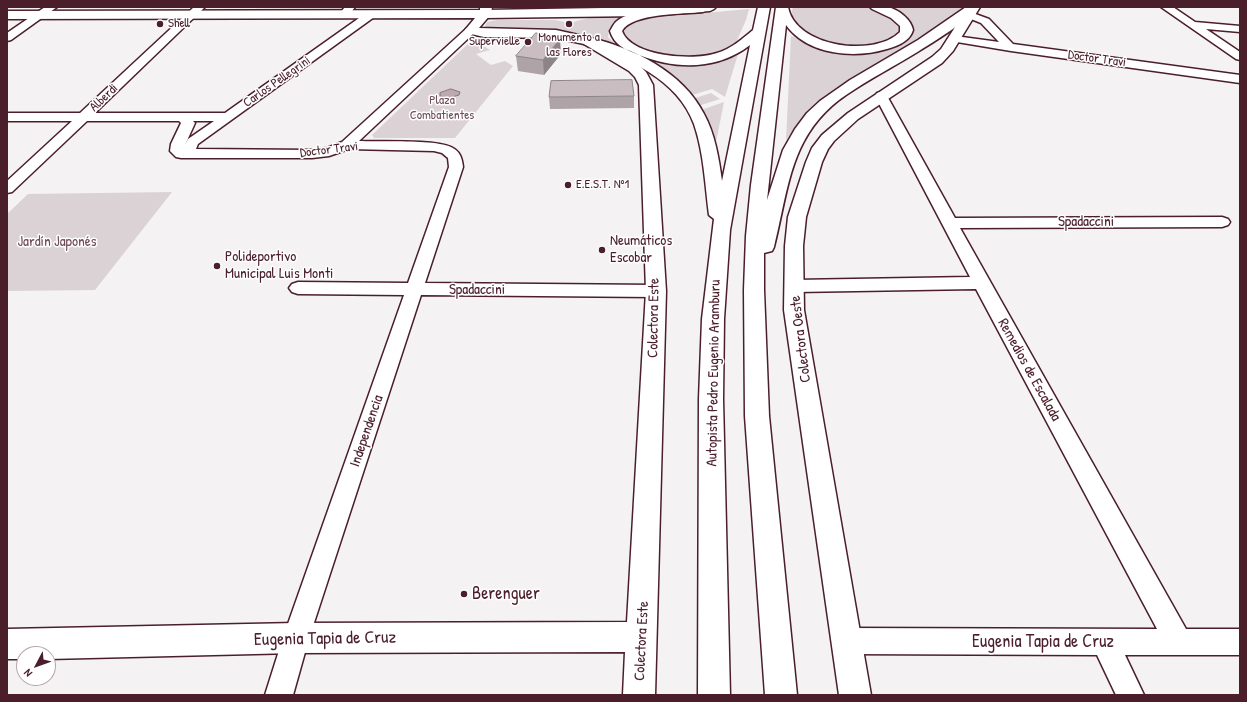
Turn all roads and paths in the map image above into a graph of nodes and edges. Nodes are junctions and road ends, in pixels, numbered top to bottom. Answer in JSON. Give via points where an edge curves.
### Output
{"nodes":[{"id":1,"x":52,"y":7,"type":"edge"},
{"id":2,"x":657,"y":7,"type":"edge"},
{"id":3,"x":710,"y":7,"type":"edge"},
{"id":4,"x":876,"y":7,"type":"edge"},
{"id":5,"x":1166,"y":7,"type":"edge"},
{"id":6,"x":703,"y":8,"type":"edge"},
{"id":7,"x":764,"y":8,"type":"edge"},
{"id":8,"x":782,"y":8,"type":"edge"},
{"id":9,"x":197,"y":10,"type":"edge"},
{"id":10,"x":348,"y":10,"type":"edge"},
{"id":11,"x":485,"y":10,"type":"edge"},
{"id":12,"x":972,"y":10,"type":"edge"},
{"id":13,"x":604,"y":12,"type":"junction"},
{"id":14,"x":373,"y":13,"type":"junction"},
{"id":15,"x":7,"y":15,"type":"edge"},
{"id":16,"x":41,"y":15,"type":"junction"},
{"id":17,"x":1192,"y":25,"type":"junction"},
{"id":18,"x":1240,"y":29,"type":"edge"},
{"id":19,"x":471,"y":30,"type":"junction"},
{"id":20,"x":760,"y":31,"type":"junction"},
{"id":21,"x":7,"y":38,"type":"edge"},
{"id":22,"x":955,"y":39,"type":"junction"},
{"id":23,"x":588,"y":41,"type":"junction"},
{"id":24,"x":1012,"y":48,"type":"junction"},
{"id":25,"x":1240,"y":57,"type":"edge"},
{"id":26,"x":1240,"y":79,"type":"edge"},
{"id":27,"x":881,"y":96,"type":"junction"},
{"id":28,"x":7,"y":117,"type":"edge"},
{"id":29,"x":84,"y":117,"type":"junction"},
{"id":30,"x":183,"y":117,"type":"junction"},
{"id":31,"x":228,"y":117,"type":"junction"},
{"id":32,"x":347,"y":145,"type":"junction"},
{"id":33,"x":191,"y":155,"type":"junction"},
{"id":34,"x":456,"y":167,"type":"joint"},
{"id":35,"x":7,"y":189,"type":"edge"},
{"id":36,"x":1222,"y":222,"type":"dead end"},
{"id":37,"x":950,"y":223,"type":"junction"},
{"id":38,"x":721,"y":230,"type":"junction"},
{"id":39,"x":982,"y":284,"type":"junction"},
{"id":40,"x":795,"y":286,"type":"junction"},
{"id":41,"x":298,"y":288,"type":"dead end"},
{"id":42,"x":415,"y":290,"type":"junction"},
{"id":43,"x":754,"y":290,"type":"junction"},
{"id":44,"x":656,"y":291,"type":"junction"},
{"id":45,"x":642,"y":637,"type":"junction"},
{"id":46,"x":296,"y":638,"type":"junction"},
{"id":47,"x":846,"y":641,"type":"junction"},
{"id":48,"x":1105,"y":642,"type":"junction"},
{"id":49,"x":1179,"y":642,"type":"junction"},
{"id":50,"x":1240,"y":642,"type":"edge"},
{"id":51,"x":7,"y":644,"type":"edge"},
{"id":52,"x":280,"y":695,"type":"edge"},
{"id":53,"x":639,"y":695,"type":"edge"},
{"id":54,"x":714,"y":695,"type":"edge"},
{"id":55,"x":781,"y":695,"type":"edge"},
{"id":56,"x":855,"y":695,"type":"edge"},
{"id":57,"x":1130,"y":695,"type":"edge"}],
"edges":[{"from":1,"to":16,"type":"street"},
{"from":2,"to":13,"type":"main road"},
{"from":3,"to":6,"type":"main road"},
{"from":4,"to":8,"type":"main road","via":[[896,16],[908,30],[891,44],[860,49],[840,48],[814,42],[796,32]]},
{"from":5,"to":17,"type":"street"},
{"from":6,"to":13,"type":"main road"},
{"from":6,"to":20,"type":"main road","via":[[631,18],[618,27],[617,36],[628,46],[648,55],[689,62],[715,59],[728,54]]},
{"from":7,"to":20,"type":"main road","name":"Autopista Pedro Eugenio Aramburu"},
{"from":8,"to":43,"type":"main road","via":[[760,185],[755,236]]},
{"from":9,"to":10,"type":"main road"},
{"from":9,"to":16,"type":"main road"},
{"from":9,"to":29,"type":"street","name":"Alberdi"},
{"from":10,"to":14,"type":"main road"},
{"from":11,"to":13,"type":"main road"},
{"from":11,"to":14,"type":"main road"},
{"from":11,"to":19,"type":"main road"},
{"from":12,"to":22,"type":"main road","name":"Colectora Oeste"},
{"from":12,"to":24,"type":"street"},
{"from":12,"to":43,"type":"main road","via":[[905,54],[840,91],[814,115],[791,149]]},
{"from":14,"to":31,"type":"street","name":"Carlos Pellegrini"},
{"from":15,"to":16,"type":"main road"},
{"from":16,"to":21,"type":"street"},
{"from":17,"to":18,"type":"street"},
{"from":17,"to":25,"type":"street"},
{"from":19,"to":23,"type":"main road","name":"Colectora Este","via":[[484,33],[556,34]]},
{"from":19,"to":32,"type":"street"},
{"from":20,"to":38,"type":"main road","name":"Autopista Pedro Eugenio Aramburu","via":[[743,107]]},
{"from":22,"to":24,"type":"street","name":"Doctor Travi"},
{"from":22,"to":27,"type":"main road","name":"Colectora Oeste","via":[[937,60]]},
{"from":23,"to":38,"type":"main road","via":[[644,63],[669,81],[690,102],[705,136]]},
{"from":23,"to":44,"type":"main road","name":"Colectora Este","via":[[634,68],[646,85]]},
{"from":24,"to":26,"type":"street","name":"Doctor Travi"},
{"from":27,"to":37,"type":"street","name":"Remedios de Escalada"},
{"from":27,"to":40,"type":"main road","name":"Colectora Oeste","via":[[853,116],[820,148],[797,217],[794,246]]},
{"from":28,"to":29,"type":"street"},
{"from":29,"to":30,"type":"street"},
{"from":29,"to":35,"type":"street","name":"Alberdi"},
{"from":30,"to":31,"type":"street"},
{"from":30,"to":33,"type":"street","via":[[188,123],[177,151]]},
{"from":31,"to":33,"type":"street","name":"Carlos Pellegrini","via":[[193,142],[189,149]]},
{"from":32,"to":33,"type":"street","name":"Doctor Travi","via":[[329,152],[312,154]]},
{"from":32,"to":34,"type":"street","name":"Doctor Travi","via":[[434,146],[453,154]]},
{"from":34,"to":42,"type":"street","name":"Independencia"},
{"from":36,"to":37,"type":"street","name":"Spadaccini"},
{"from":37,"to":39,"type":"street","name":"Remedios de Escalada"},
{"from":38,"to":54,"type":"main road","name":"Autopista Pedro Eugenio Aramburu","via":[[713,319],[712,377]]},
{"from":39,"to":40,"type":"street"},
{"from":39,"to":49,"type":"street","name":"Remedios de Escalada"},
{"from":40,"to":47,"type":"main road","name":"Colectora Oeste","via":[[794,310]]},
{"from":41,"to":42,"type":"street","name":"Spadaccini"},
{"from":42,"to":44,"type":"street","name":"Spadaccini"},
{"from":42,"to":46,"type":"street","name":"Independencia"},
{"from":43,"to":55,"type":"main road","via":[[757,416]]},
{"from":44,"to":45,"type":"main road","name":"Colectora Este"},
{"from":45,"to":46,"type":"main road","name":"Eugenia Tapia de Cruz"},
{"from":45,"to":53,"type":"main road","name":"Colectora Este"},
{"from":46,"to":51,"type":"main road","name":"Eugenia Tapia de Cruz"},
{"from":46,"to":52,"type":"street","name":"Independencia"},
{"from":47,"to":48,"type":"street","name":"Eugenia Tapia de Cruz"},
{"from":47,"to":56,"type":"main road","name":"Colectora Oeste"},
{"from":48,"to":49,"type":"street","name":"Eugenia Tapia de Cruz"},
{"from":48,"to":57,"type":"street"},
{"from":49,"to":50,"type":"street","name":"Eugenia Tapia de Cruz"}]}
